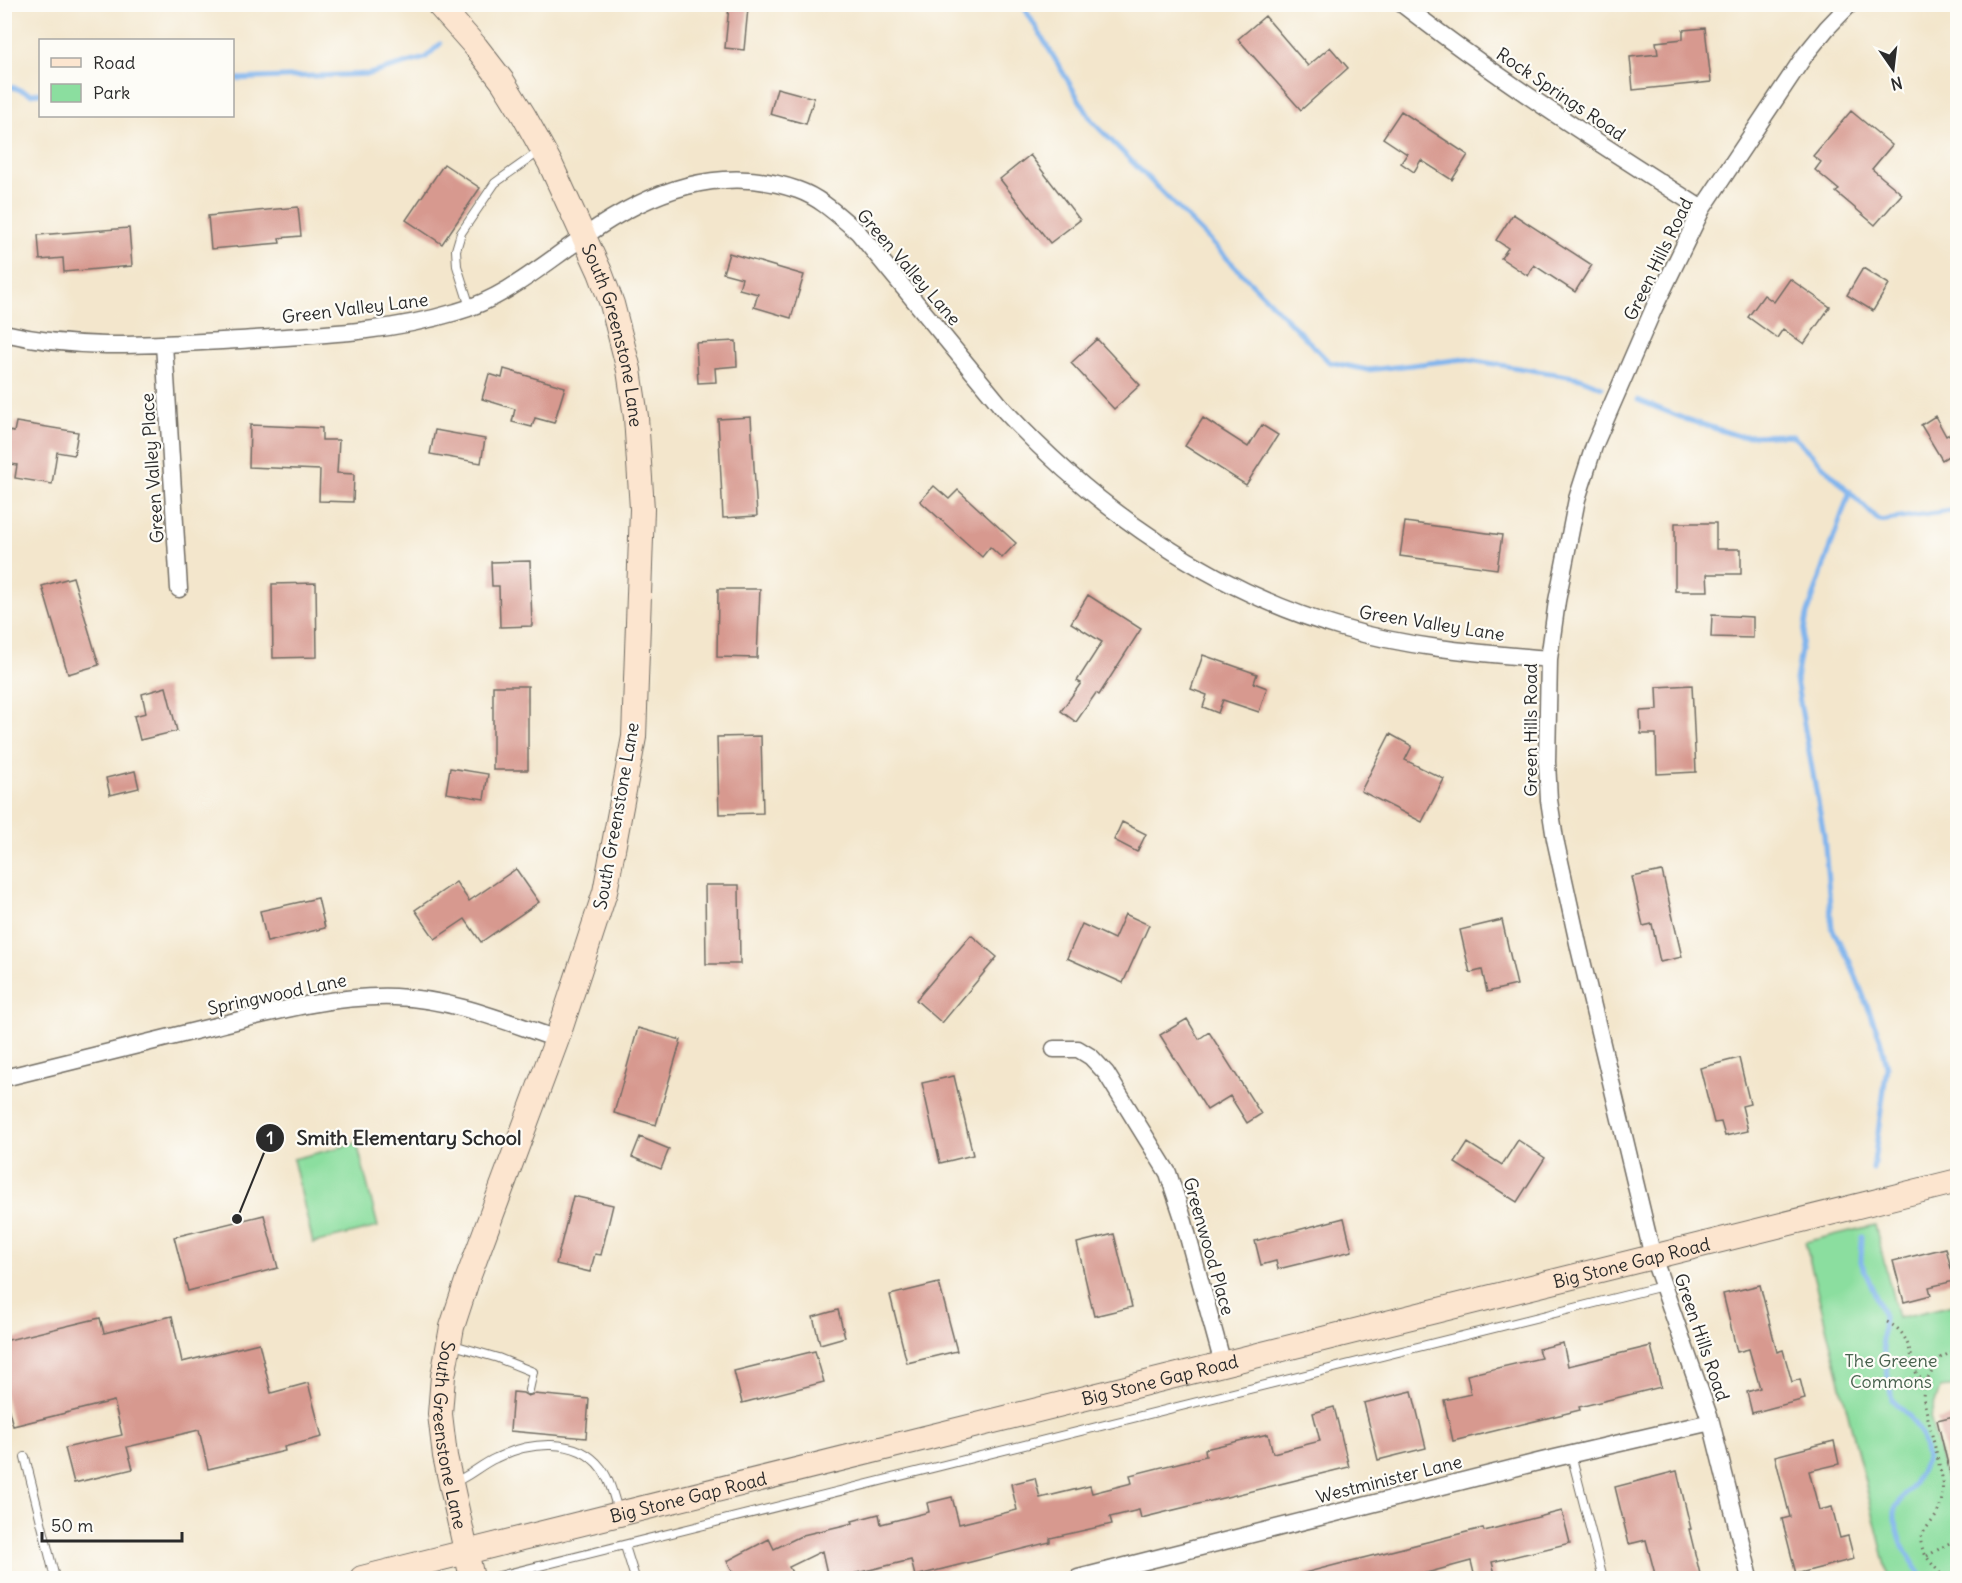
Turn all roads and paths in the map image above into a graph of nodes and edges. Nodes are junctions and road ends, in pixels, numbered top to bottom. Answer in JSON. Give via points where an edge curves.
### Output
{"nodes":[{"id":1,"x":438,"y":4,"type":"edge"},
{"id":2,"x":1401,"y":4,"type":"edge"},
{"id":3,"x":1850,"y":4,"type":"edge"},
{"id":4,"x":543,"y":148,"type":"junction"},
{"id":5,"x":1702,"y":209,"type":"junction"},
{"id":6,"x":584,"y":236,"type":"junction"},
{"id":7,"x":470,"y":307,"type":"junction"},
{"id":8,"x":4,"y":333,"type":"edge"},
{"id":9,"x":164,"y":344,"type":"junction"},
{"id":10,"x":179,"y":589,"type":"dead end"},
{"id":11,"x":1549,"y":660,"type":"junction"},
{"id":12,"x":557,"y":1040,"type":"junction"},
{"id":13,"x":1054,"y":1049,"type":"dead end"},
{"id":14,"x":4,"y":1078,"type":"edge"},
{"id":15,"x":1958,"y":1181,"type":"edge"},
{"id":16,"x":1653,"y":1257,"type":"junction"},
{"id":17,"x":1664,"y":1286,"type":"junction"},
{"id":18,"x":1887,"y":1322,"type":"dead end"},
{"id":19,"x":449,"y":1344,"type":"junction"},
{"id":20,"x":1958,"y":1349,"type":"edge"},
{"id":21,"x":1223,"y":1364,"type":"junction"},
{"id":22,"x":1926,"y":1381,"type":"junction"},
{"id":23,"x":529,"y":1390,"type":"dead end"},
{"id":24,"x":1712,"y":1422,"type":"junction"},
{"id":25,"x":1571,"y":1454,"type":"junction"},
{"id":26,"x":25,"y":1457,"type":"dead end"},
{"id":27,"x":450,"y":1483,"type":"junction"},
{"id":28,"x":620,"y":1514,"type":"junction"},
{"id":29,"x":1958,"y":1538,"type":"edge"},
{"id":30,"x":625,"y":1546,"type":"junction"},
{"id":31,"x":465,"y":1553,"type":"junction"},
{"id":32,"x":1927,"y":1556,"type":"junction"},
{"id":33,"x":55,"y":1578,"type":"edge"},
{"id":34,"x":362,"y":1578,"type":"edge"},
{"id":35,"x":472,"y":1578,"type":"edge"},
{"id":36,"x":490,"y":1578,"type":"edge"},
{"id":37,"x":635,"y":1578,"type":"edge"},
{"id":38,"x":1078,"y":1578,"type":"edge"},
{"id":39,"x":1603,"y":1578,"type":"edge"},
{"id":40,"x":1750,"y":1578,"type":"edge"},
{"id":41,"x":1944,"y":1578,"type":"edge"}],
"edges":[{"from":1,"to":4,"type":"street","name":"South Greenstone Lane","via":[[503,82]]},
{"from":2,"to":5,"type":"street","name":"Rock Springs Road","via":[[1488,69]]},
{"from":3,"to":5,"type":"street","name":"Green Hills Road","via":[[1805,55]]},
{"from":4,"to":6,"type":"street","name":"South Greenstone Lane"},
{"from":4,"to":7,"type":"lane","via":[[495,183],[461,233],[457,266]]},
{"from":5,"to":11,"type":"street","name":"Green Hills Road","via":[[1594,446],[1565,552]]},
{"from":6,"to":7,"type":"street","name":"Green Valley Lane","via":[[524,280]]},
{"from":6,"to":11,"type":"street","name":"Green Valley Lane","via":[[634,204],[699,182],[735,179],[800,191],[858,232],[1030,438],[1092,494],[1148,536],[1241,589],[1343,628],[1450,650]]},
{"from":6,"to":12,"type":"street","name":"South Greenstone Lane","via":[[612,304],[628,370],[636,417],[642,509],[634,738],[605,892]]},
{"from":7,"to":9,"type":"street","name":"Green Valley Lane","via":[[422,321],[320,335]]},
{"from":8,"to":9,"type":"street","name":"Green Valley Lane","via":[[83,346]]},
{"from":9,"to":10,"type":"street","name":"Green Valley Place"},
{"from":11,"to":16,"type":"street","name":"Green Hills Road","via":[[1547,762],[1555,839]]},
{"from":12,"to":14,"type":"street","name":"Springwood Lane","via":[[475,1010],[396,997],[356,998],[261,1015]]},
{"from":12,"to":19,"type":"street","name":"South Greenstone Lane","via":[[468,1278]]},
{"from":13,"to":21,"type":"street","name":"Greenwood Place","via":[[1078,1049],[1106,1073],[1167,1173]]},
{"from":15,"to":16,"type":"street","name":"Big Stone Gap Road"},
{"from":16,"to":17,"type":"street","name":"Green Hills Road"},
{"from":16,"to":21,"type":"street","name":"Big Stone Gap Road"},
{"from":17,"to":24,"type":"street","name":"Green Hills Road"},
{"from":17,"to":30,"type":"lane"},
{"from":18,"to":22,"type":"path","via":[[1904,1334],[1916,1372]]},
{"from":19,"to":23,"type":"lane","via":[[533,1372]]},
{"from":19,"to":27,"type":"street","name":"South Greenstone Lane","via":[[440,1414]]},
{"from":20,"to":22,"type":"path","via":[[1940,1358]]},
{"from":21,"to":28,"type":"street","name":"Big Stone Gap Road"},
{"from":22,"to":32,"type":"path","via":[[1923,1397],[1943,1490],[1937,1514],[1920,1540]]},
{"from":24,"to":25,"type":"street","name":"Westminister Lane"},
{"from":24,"to":40,"type":"street","name":"Green Hills Road"},
{"from":25,"to":38,"type":"street","name":"Westminister Lane"},
{"from":25,"to":39,"type":"lane"},
{"from":26,"to":33,"type":"lane"},
{"from":27,"to":28,"type":"lane","via":[[519,1448],[575,1448],[602,1469]]},
{"from":27,"to":31,"type":"street","name":"South Greenstone Lane"},
{"from":28,"to":31,"type":"street","name":"Big Stone Gap Road"},
{"from":29,"to":32,"type":"path"},
{"from":30,"to":36,"type":"lane"},
{"from":30,"to":37,"type":"lane"},
{"from":31,"to":34,"type":"street","name":"Big Stone Gap Road"},
{"from":31,"to":35,"type":"street","name":"South Greenstone Lane"},
{"from":32,"to":41,"type":"path"}]}
